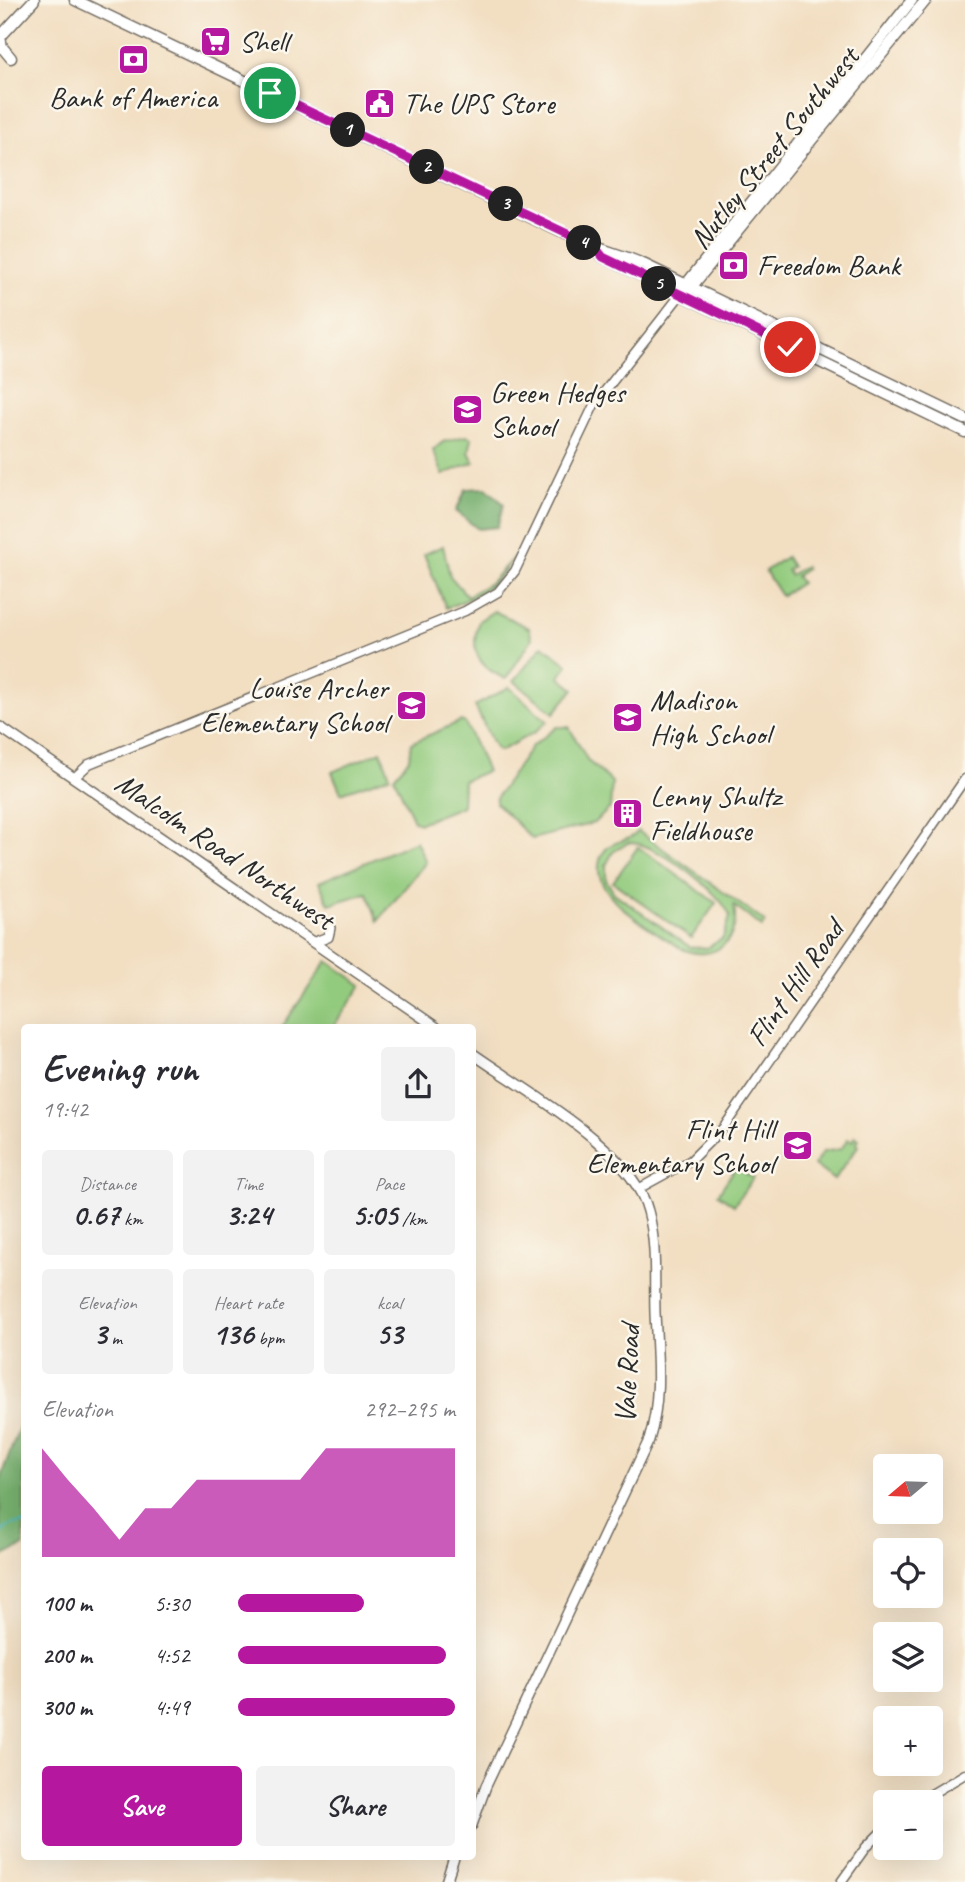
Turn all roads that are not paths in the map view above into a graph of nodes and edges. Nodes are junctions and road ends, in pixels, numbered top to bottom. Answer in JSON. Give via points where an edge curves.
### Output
{"nodes":[{"id":1,"x":34,"y":0,"type":"edge"},
{"id":2,"x":75,"y":0,"type":"edge"},
{"id":3,"x":912,"y":0,"type":"edge"},
{"id":4,"x":926,"y":0,"type":"edge"},
{"id":5,"x":0,"y":37,"type":"edge"},
{"id":6,"x":10,"y":58,"type":"dead end"},
{"id":7,"x":686,"y":289,"type":"junction"},
{"id":8,"x":834,"y":363,"type":"junction"},
{"id":9,"x":965,"y":419,"type":"edge"},
{"id":10,"x":965,"y":432,"type":"edge"},
{"id":11,"x":0,"y":727,"type":"edge"},
{"id":12,"x":74,"y":778,"type":"junction"},
{"id":13,"x":965,"y":779,"type":"edge"},
{"id":14,"x":330,"y":928,"type":"dead end"},
{"id":15,"x":315,"y":942,"type":"junction"},
{"id":16,"x":432,"y":1024,"type":"edge"},
{"id":17,"x":476,"y":1056,"type":"edge"},
{"id":18,"x":640,"y":1188,"type":"junction"},
{"id":19,"x":965,"y":1774,"type":"edge"},
{"id":20,"x":938,"y":1790,"type":"edge"},
{"id":21,"x":476,"y":1814,"type":"edge"},
{"id":22,"x":873,"y":1840,"type":"edge"},
{"id":23,"x":453,"y":1860,"type":"edge"},
{"id":24,"x":446,"y":1882,"type":"edge"},
{"id":25,"x":841,"y":1882,"type":"edge"}],
"edges":[{"from":1,"to":5,"type":"main road"},
{"from":2,"to":7,"type":"main road","via":[[595,247],[615,251]]},
{"from":3,"to":7,"type":"main road","name":"Nutley Street Southwest"},
{"from":4,"to":7,"type":"main road","name":"Nutley Street Southwest"},
{"from":5,"to":6,"type":"main road"},
{"from":7,"to":8,"type":"main road"},
{"from":7,"to":12,"type":"street","via":[[594,405],[515,572],[498,592],[465,611],[89,764]]},
{"from":8,"to":9,"type":"main road"},
{"from":8,"to":10,"type":"main road"},
{"from":11,"to":12,"type":"main road","name":"Malcolm Road Northwest"},
{"from":12,"to":15,"type":"main road","name":"Malcolm Road Northwest"},
{"from":13,"to":18,"type":"street","name":"Flint Hill Road","via":[[724,1127],[691,1160]]},
{"from":14,"to":15,"type":"main road","via":[[328,937]]},
{"from":15,"to":16,"type":"main road","name":"Malcolm Road Northwest"},
{"from":17,"to":18,"type":"main road","name":"Vale Road","via":[[603,1146]]},
{"from":18,"to":21,"type":"main road","name":"Vale Road","via":[[651,1223],[657,1380],[652,1430]]},
{"from":19,"to":20,"type":"street"},
{"from":22,"to":25,"type":"street"},
{"from":23,"to":24,"type":"main road"}]}
